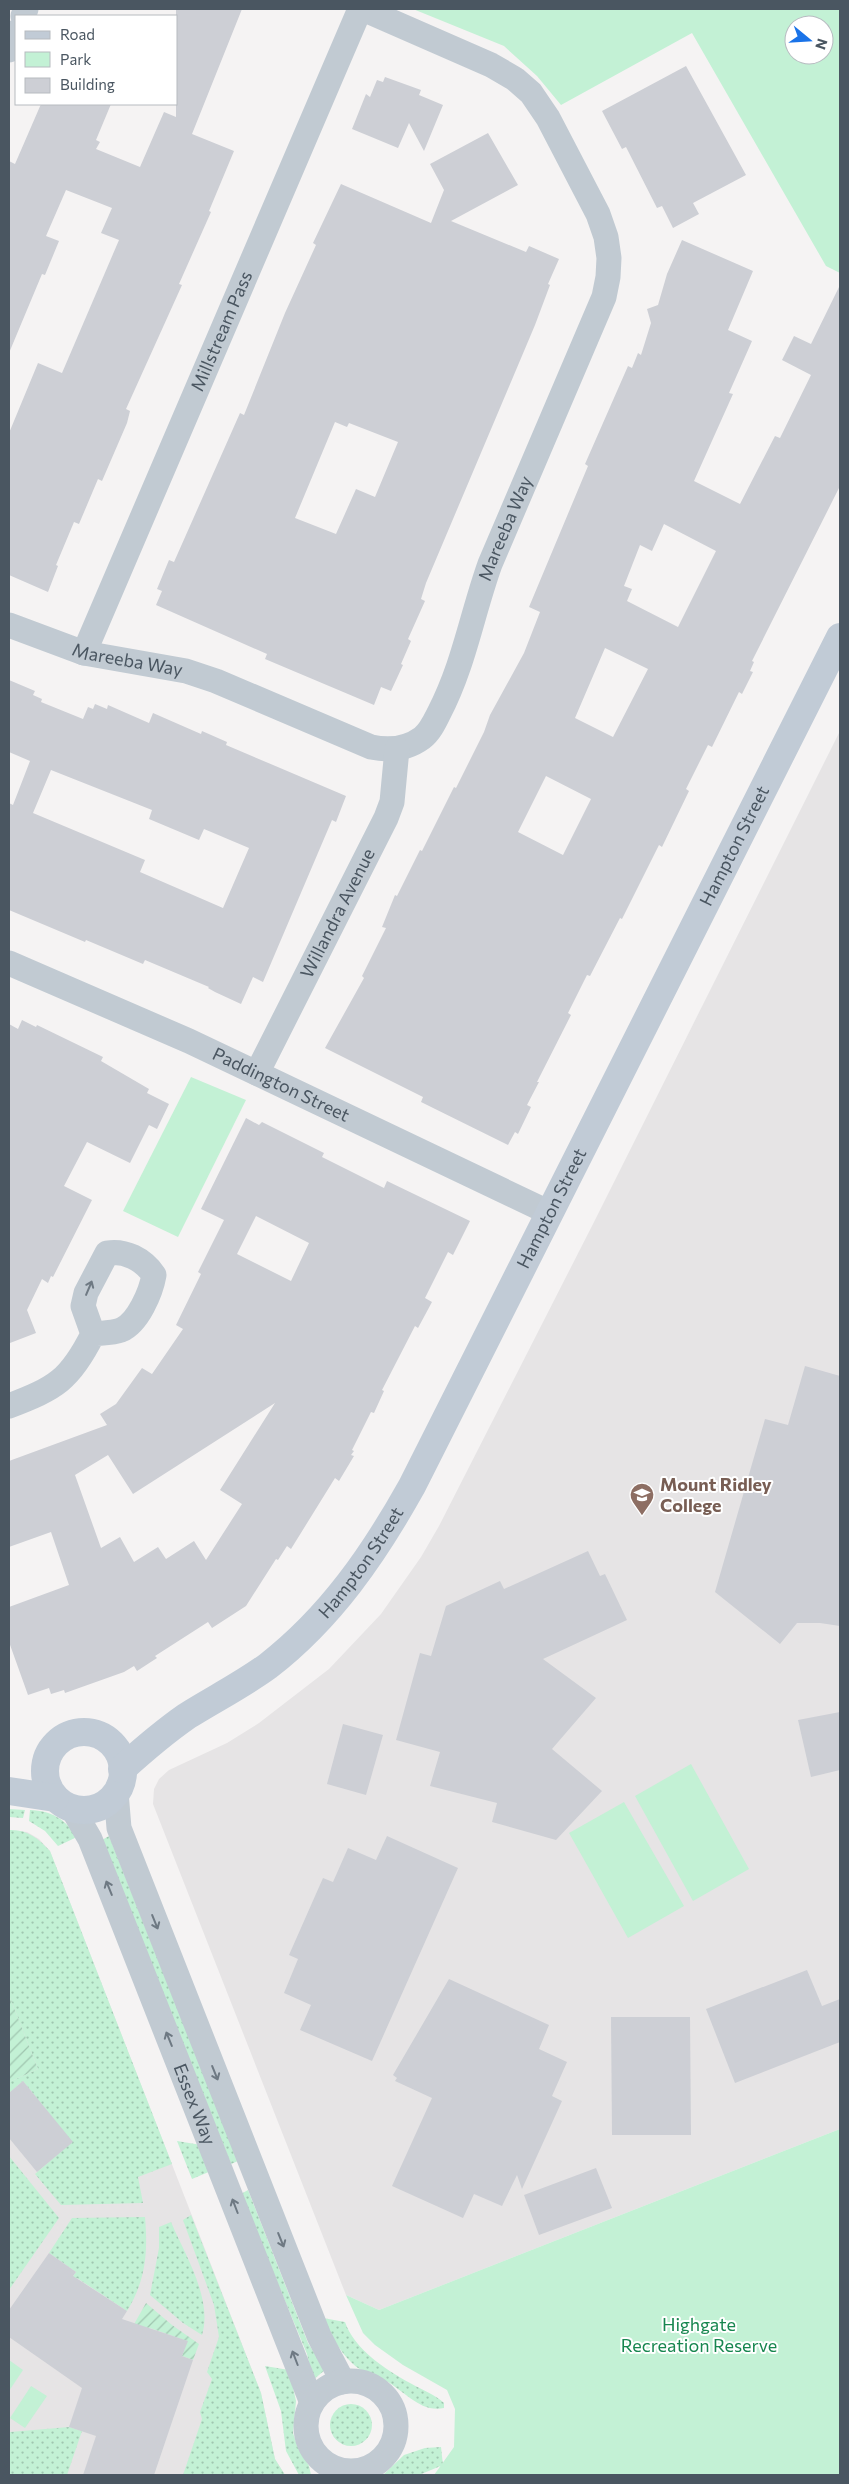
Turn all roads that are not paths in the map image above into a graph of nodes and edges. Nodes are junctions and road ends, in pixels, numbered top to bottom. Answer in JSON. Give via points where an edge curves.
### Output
{"nodes":[{"id":1,"x":362,"y":9,"type":"edge"},
{"id":2,"x":15,"y":35,"type":"edge"},
{"id":3,"x":9,"y":50,"type":"edge"},
{"id":4,"x":9,"y":625,"type":"edge"},
{"id":5,"x":840,"y":637,"type":"edge"},
{"id":6,"x":84,"y":653,"type":"junction"},
{"id":7,"x":397,"y":749,"type":"junction"},
{"id":8,"x":9,"y":963,"type":"edge"},
{"id":9,"x":258,"y":1073,"type":"junction"},
{"id":10,"x":550,"y":1213,"type":"junction"},
{"id":11,"x":93,"y":1334,"type":"dead end"},
{"id":12,"x":9,"y":1406,"type":"edge"},
{"id":13,"x":188,"y":1716,"type":"junction"},
{"id":14,"x":104,"y":1738,"type":"junction"},
{"id":15,"x":46,"y":1759,"type":"junction"},
{"id":16,"x":120,"y":1781,"type":"junction"},
{"id":17,"x":9,"y":1782,"type":"edge"},
{"id":18,"x":9,"y":1791,"type":"edge"},
{"id":19,"x":63,"y":1803,"type":"junction"},
{"id":20,"x":343,"y":2382,"type":"junction"},
{"id":21,"x":312,"y":2403,"type":"junction"},
{"id":22,"x":325,"y":2470,"type":"edge"},
{"id":23,"x":357,"y":2473,"type":"edge"}],
"edges":[{"from":1,"to":6,"type":"street","name":"Millstream Pass"},
{"from":1,"to":7,"type":"street","name":"Mareeba Way","via":[[492,65],[531,93],[548,118],[598,214],[609,258],[604,297],[490,564],[459,670],[424,736],[412,745]]},
{"from":2,"to":3,"type":"street"},
{"from":4,"to":6,"type":"street","name":"Mareeba Way"},
{"from":5,"to":10,"type":"street","name":"Hampton Street"},
{"from":6,"to":7,"type":"street","name":"Mareeba Way","via":[[201,676],[371,747]]},
{"from":7,"to":9,"type":"street","name":"Willandra Avenue","via":[[392,802],[386,818]]},
{"from":8,"to":9,"type":"street","name":"Paddington Street"},
{"from":9,"to":10,"type":"street","name":"Paddington Street"},
{"from":10,"to":13,"type":"street","name":"Hampton Street","via":[[412,1486],[362,1569],[331,1607],[268,1666]]},
{"from":11,"to":12,"type":"street","via":[[80,1360],[55,1386]]},
{"from":13,"to":14,"type":"street","name":"Hampton Street","via":[[128,1735]]},
{"from":13,"to":16,"type":"street","name":"Hampton Street","via":[[146,1748]]},
{"from":14,"to":15,"type":"street","via":[[82,1733],[70,1735],[52,1749]]},
{"from":14,"to":16,"type":"street","via":[[117,1752]]},
{"from":15,"to":17,"type":"street"},
{"from":15,"to":19,"type":"street","via":[[46,1780]]},
{"from":16,"to":19,"type":"street","via":[[108,1802],[97,1808],[84,1810]]},
{"from":16,"to":20,"type":"street","name":"Essex Way","one_way":true,"via":[[119,1828],[319,2336]]},
{"from":18,"to":19,"type":"street"},
{"from":21,"to":19,"type":"street","name":"Essex Way","one_way":true,"via":[[90,1839]]},
{"from":20,"to":21,"type":"street","via":[[325,2389]]},
{"from":20,"to":23,"type":"street","via":[[362,2383],[380,2391],[394,2413],[394,2440],[388,2452]]},
{"from":21,"to":22,"type":"street","via":[[306,2430],[309,2443]]},
{"from":22,"to":23,"type":"street"}]}
